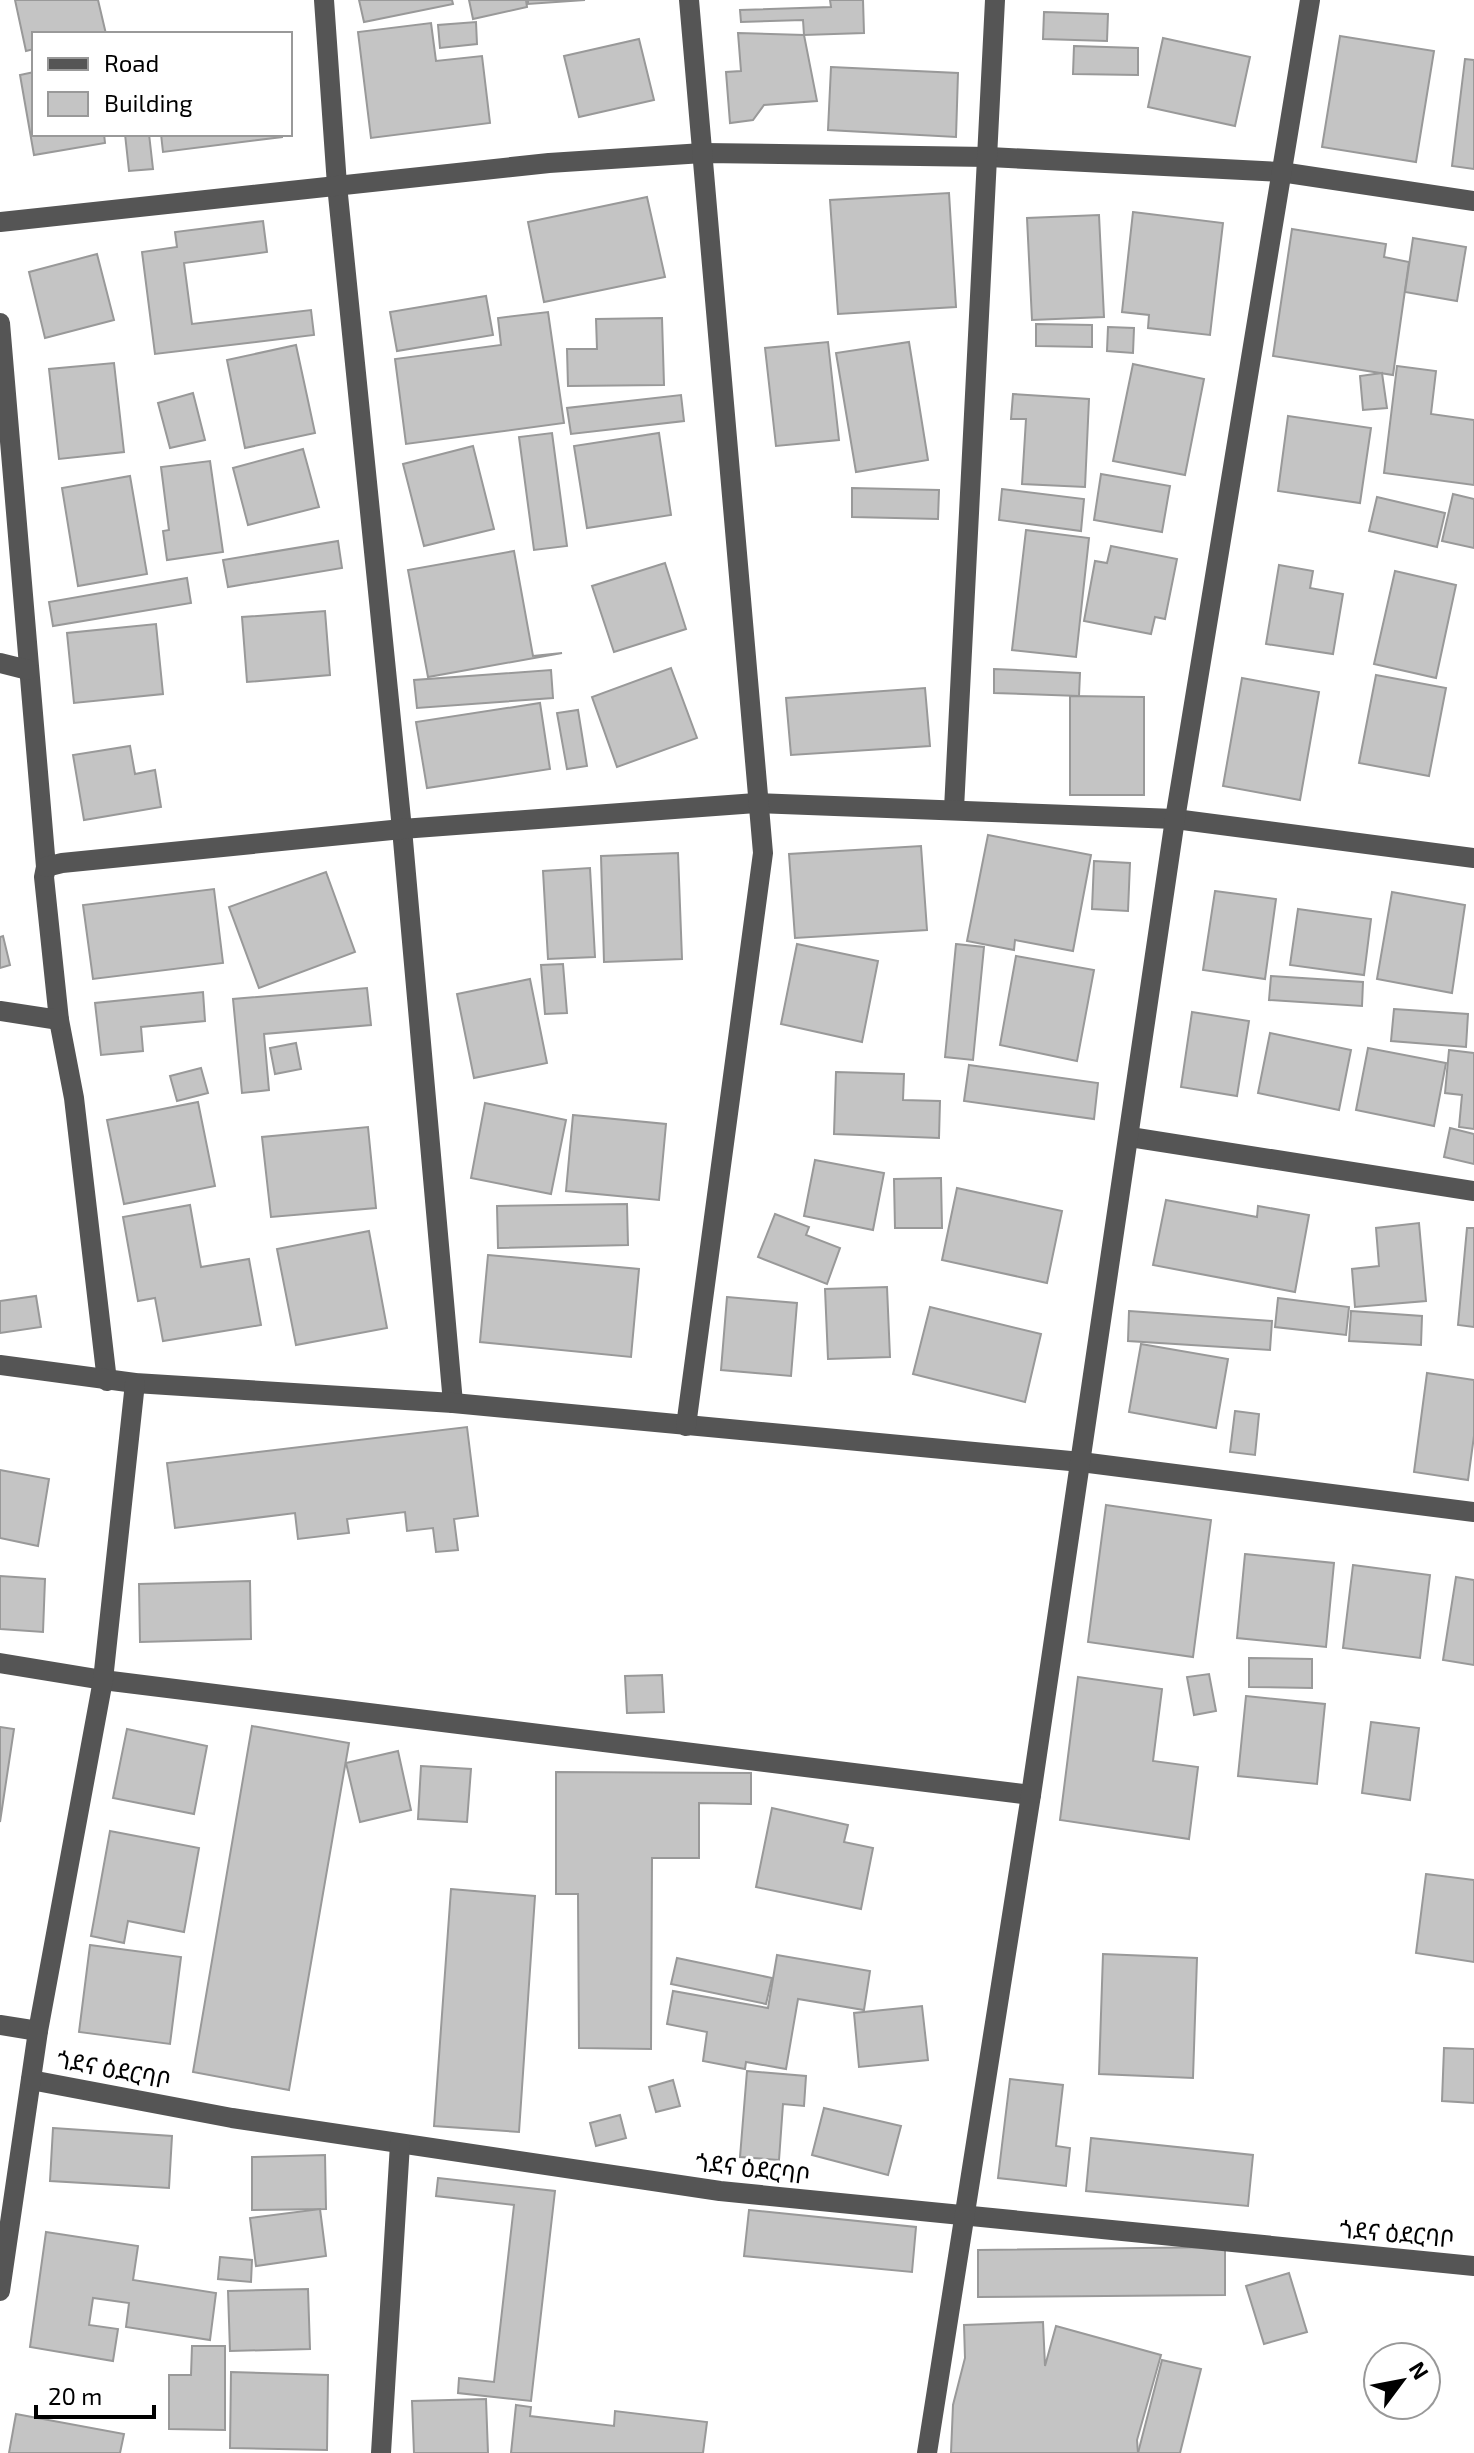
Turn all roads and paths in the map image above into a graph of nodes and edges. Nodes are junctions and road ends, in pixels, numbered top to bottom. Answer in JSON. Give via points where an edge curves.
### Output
{"nodes":[{"id":1,"x":324,"y":0,"type":"edge"},
{"id":2,"x":689,"y":0,"type":"edge"},
{"id":3,"x":995,"y":0,"type":"edge"},
{"id":4,"x":1310,"y":0,"type":"edge"},
{"id":5,"x":703,"y":153,"type":"junction"},
{"id":6,"x":989,"y":157,"type":"junction"},
{"id":7,"x":1281,"y":172,"type":"junction"},
{"id":8,"x":337,"y":185,"type":"junction"},
{"id":9,"x":1474,"y":201,"type":"edge"},
{"id":10,"x":0,"y":222,"type":"edge"},
{"id":11,"x":0,"y":323,"type":"edge"},
{"id":12,"x":0,"y":663,"type":"edge"},
{"id":13,"x":28,"y":670,"type":"junction"},
{"id":14,"x":756,"y":803,"type":"junction"},
{"id":15,"x":954,"y":809,"type":"junction"},
{"id":16,"x":1175,"y":819,"type":"junction"},
{"id":17,"x":402,"y":829,"type":"junction"},
{"id":18,"x":1474,"y":852,"type":"edge"},
{"id":19,"x":1474,"y":858,"type":"edge"},
{"id":20,"x":46,"y":867,"type":"junction"},
{"id":21,"x":0,"y":1011,"type":"edge"},
{"id":22,"x":59,"y":1020,"type":"junction"},
{"id":23,"x":1130,"y":1137,"type":"junction"},
{"id":24,"x":1474,"y":1191,"type":"edge"},
{"id":25,"x":0,"y":1365,"type":"edge"},
{"id":26,"x":107,"y":1381,"type":"junction"},
{"id":27,"x":135,"y":1383,"type":"junction"},
{"id":28,"x":453,"y":1403,"type":"junction"},
{"id":29,"x":686,"y":1426,"type":"junction"},
{"id":30,"x":1081,"y":1462,"type":"junction"},
{"id":31,"x":1474,"y":1512,"type":"edge"},
{"id":32,"x":0,"y":1663,"type":"edge"},
{"id":33,"x":103,"y":1680,"type":"junction"},
{"id":34,"x":1031,"y":1795,"type":"junction"},
{"id":35,"x":0,"y":2025,"type":"edge"},
{"id":36,"x":38,"y":2031,"type":"junction"},
{"id":37,"x":31,"y":2080,"type":"junction"},
{"id":38,"x":400,"y":2144,"type":"junction"},
{"id":39,"x":965,"y":2217,"type":"junction"},
{"id":40,"x":1474,"y":2266,"type":"edge"},
{"id":41,"x":0,"y":2291,"type":"edge"},
{"id":42,"x":381,"y":2453,"type":"edge"},
{"id":43,"x":927,"y":2453,"type":"edge"}],
"edges":[{"from":1,"to":8,"type":"street"},
{"from":2,"to":5,"type":"street"},
{"from":3,"to":6,"type":"street"},
{"from":4,"to":7,"type":"street"},
{"from":5,"to":6,"type":"street"},
{"from":5,"to":8,"type":"street"},
{"from":5,"to":14,"type":"street"},
{"from":6,"to":7,"type":"street"},
{"from":6,"to":15,"type":"street"},
{"from":7,"to":9,"type":"street"},
{"from":7,"to":16,"type":"street"},
{"from":8,"to":10,"type":"street"},
{"from":8,"to":17,"type":"street"},
{"from":11,"to":13,"type":"street"},
{"from":12,"to":13,"type":"street"},
{"from":13,"to":20,"type":"street"},
{"from":14,"to":15,"type":"street"},
{"from":14,"to":17,"type":"street"},
{"from":14,"to":29,"type":"street","via":[[763,853]]},
{"from":15,"to":16,"type":"street"},
{"from":16,"to":19,"type":"street"},
{"from":16,"to":23,"type":"street"},
{"from":17,"to":20,"type":"street"},
{"from":17,"to":28,"type":"street"},
{"from":18,"to":19,"type":"street"},
{"from":20,"to":22,"type":"street"},
{"from":21,"to":22,"type":"street"},
{"from":22,"to":26,"type":"street","via":[[74,1098]]},
{"from":23,"to":24,"type":"street"},
{"from":23,"to":30,"type":"street"},
{"from":25,"to":26,"type":"street"},
{"from":26,"to":27,"type":"street"},
{"from":27,"to":28,"type":"street"},
{"from":27,"to":33,"type":"street"},
{"from":28,"to":29,"type":"street"},
{"from":29,"to":30,"type":"street"},
{"from":30,"to":31,"type":"street"},
{"from":30,"to":34,"type":"street"},
{"from":32,"to":33,"type":"street"},
{"from":33,"to":34,"type":"street"},
{"from":33,"to":36,"type":"street"},
{"from":34,"to":39,"type":"street"},
{"from":35,"to":36,"type":"street"},
{"from":36,"to":37,"type":"street"},
{"from":37,"to":38,"type":"street","name":"ጎደና ዕደርባቦ"},
{"from":37,"to":41,"type":"street"},
{"from":38,"to":39,"type":"street","name":"ጎደና ዕደርባቦ","via":[[720,2191]]},
{"from":38,"to":42,"type":"street"},
{"from":39,"to":40,"type":"street","name":"ጎደና ዕደርባቦ"},
{"from":39,"to":43,"type":"street"}]}
